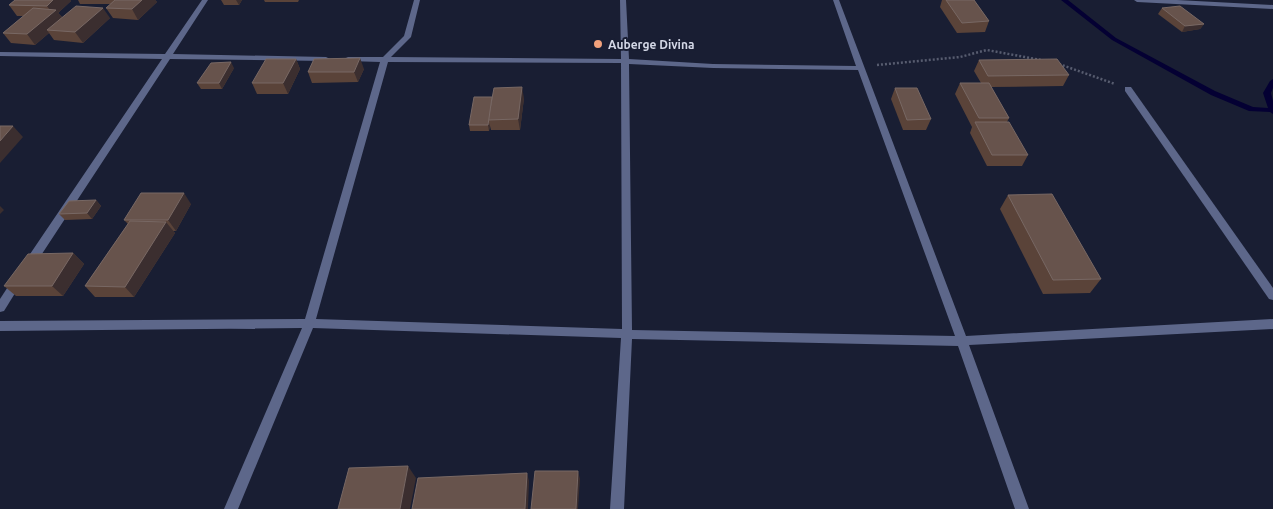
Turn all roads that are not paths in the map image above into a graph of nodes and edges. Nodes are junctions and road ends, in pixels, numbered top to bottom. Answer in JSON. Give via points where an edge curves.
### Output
{"nodes":[{"id":1,"x":205,"y":0,"type":"edge"},
{"id":2,"x":417,"y":0,"type":"edge"},
{"id":3,"x":623,"y":0,"type":"edge"},
{"id":4,"x":836,"y":0,"type":"edge"},
{"id":5,"x":1137,"y":0,"type":"edge"},
{"id":6,"x":1273,"y":7,"type":"edge"},
{"id":7,"x":0,"y":54,"type":"edge"},
{"id":8,"x":168,"y":55,"type":"junction"},
{"id":9,"x":385,"y":60,"type":"junction"},
{"id":10,"x":625,"y":61,"type":"junction"},
{"id":11,"x":862,"y":68,"type":"junction"},
{"id":12,"x":1128,"y":89,"type":"road end"},
{"id":13,"x":1273,"y":296,"type":"edge"},
{"id":14,"x":0,"y":308,"type":"edge"},
{"id":15,"x":309,"y":323,"type":"junction"},
{"id":16,"x":1273,"y":324,"type":"edge"},
{"id":17,"x":0,"y":326,"type":"edge"},
{"id":18,"x":628,"y":334,"type":"junction"},
{"id":19,"x":962,"y":341,"type":"junction"},
{"id":20,"x":231,"y":509,"type":"edge"},
{"id":21,"x":617,"y":509,"type":"edge"},
{"id":22,"x":1022,"y":509,"type":"edge"}],
"edges":[{"from":1,"to":8,"type":"street"},
{"from":2,"to":9,"type":"street","via":[[407,37]]},
{"from":3,"to":10,"type":"street"},
{"from":4,"to":11,"type":"street"},
{"from":5,"to":6,"type":"street"},
{"from":7,"to":8,"type":"street"},
{"from":8,"to":9,"type":"street"},
{"from":8,"to":14,"type":"street"},
{"from":9,"to":10,"type":"street"},
{"from":9,"to":15,"type":"street"},
{"from":10,"to":11,"type":"street"},
{"from":10,"to":18,"type":"street"},
{"from":11,"to":19,"type":"street"},
{"from":12,"to":13,"type":"street"},
{"from":15,"to":17,"type":"street"},
{"from":15,"to":18,"type":"street"},
{"from":15,"to":20,"type":"street"},
{"from":16,"to":19,"type":"street"},
{"from":18,"to":19,"type":"street"},
{"from":18,"to":21,"type":"street"},
{"from":19,"to":22,"type":"street"}]}
